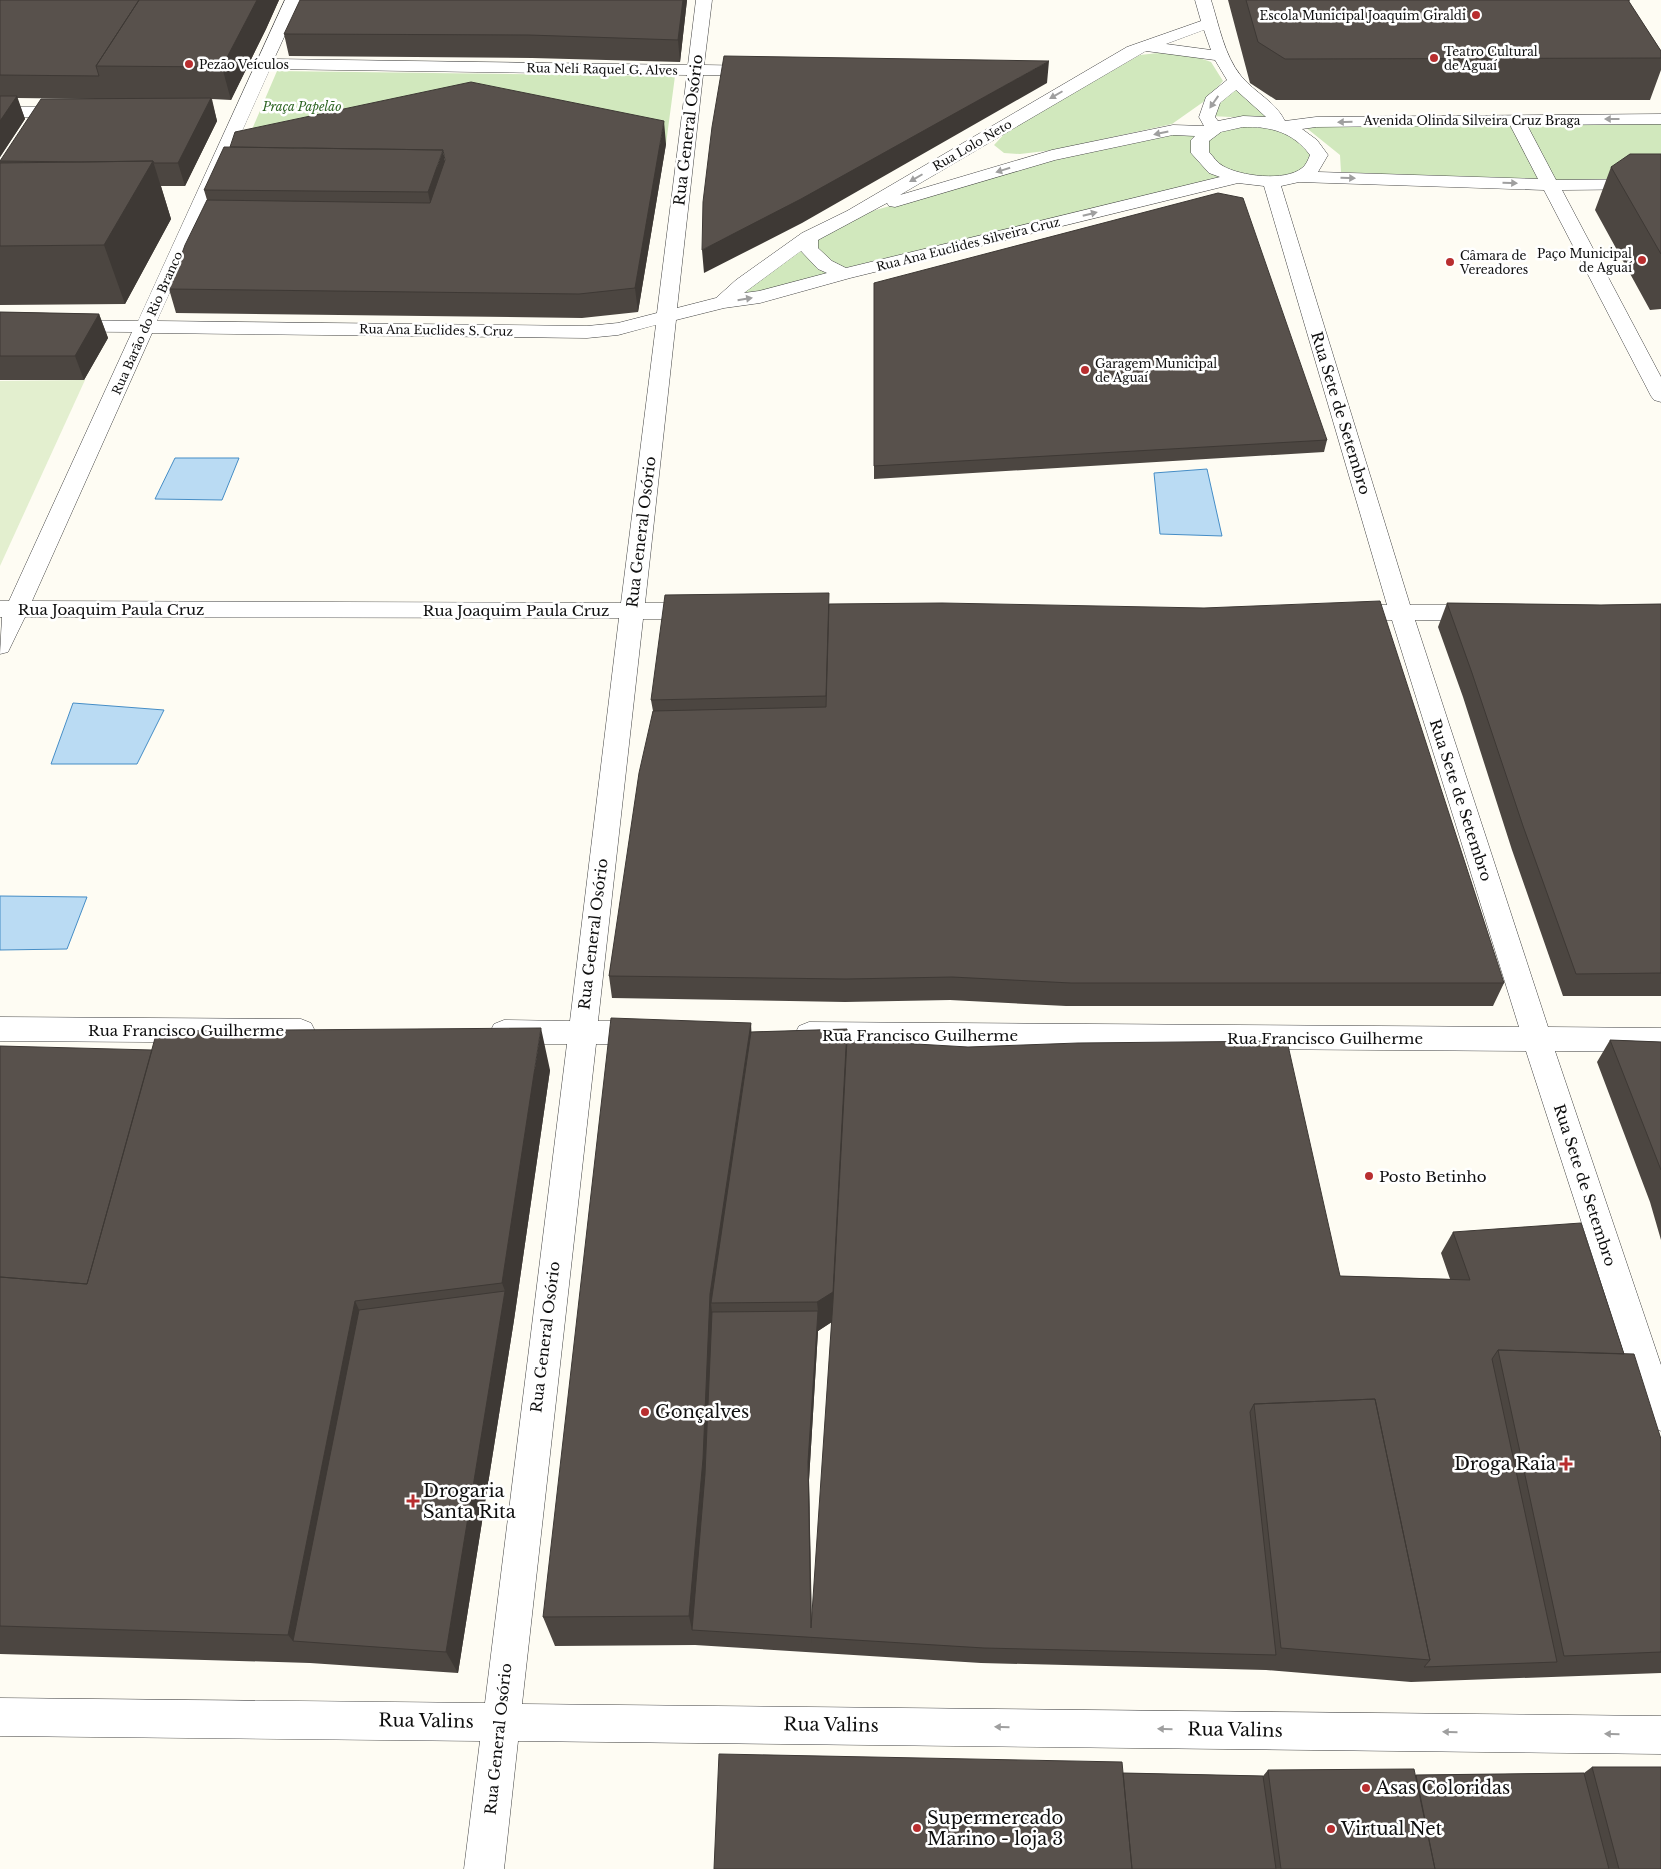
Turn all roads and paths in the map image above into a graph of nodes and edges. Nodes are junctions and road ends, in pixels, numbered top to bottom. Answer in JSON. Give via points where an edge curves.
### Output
{"nodes":[{"id":1,"x":293,"y":0,"type":"edge"},
{"id":2,"x":704,"y":0,"type":"edge"},
{"id":3,"x":1203,"y":0,"type":"edge"},
{"id":4,"x":1210,"y":23,"type":"junction"},
{"id":5,"x":1133,"y":50,"type":"junction"},
{"id":6,"x":1220,"y":56,"type":"junction"},
{"id":7,"x":264,"y":64,"type":"junction"},
{"id":8,"x":695,"y":70,"type":"junction"},
{"id":9,"x":774,"y":72,"type":"edge"},
{"id":10,"x":1059,"y":76,"type":"dead end"},
{"id":11,"x":1089,"y":76,"type":"junction"},
{"id":12,"x":1236,"y":81,"type":"junction"},
{"id":13,"x":0,"y":112,"type":"edge"},
{"id":14,"x":87,"y":112,"type":"edge"},
{"id":15,"x":1661,"y":119,"type":"edge"},
{"id":16,"x":1516,"y":120,"type":"junction"},
{"id":17,"x":1281,"y":125,"type":"junction"},
{"id":18,"x":1212,"y":130,"type":"junction"},
{"id":19,"x":1299,"y":177,"type":"junction"},
{"id":20,"x":1238,"y":178,"type":"junction"},
{"id":21,"x":1271,"y":181,"type":"junction"},
{"id":22,"x":1661,"y":184,"type":"edge"},
{"id":23,"x":1551,"y":185,"type":"junction"},
{"id":24,"x":852,"y":215,"type":"junction"},
{"id":25,"x":809,"y":237,"type":"junction"},
{"id":26,"x":844,"y":274,"type":"junction"},
{"id":27,"x":724,"y":302,"type":"junction"},
{"id":28,"x":666,"y":317,"type":"junction"},
{"id":29,"x":0,"y":325,"type":"edge"},
{"id":30,"x":145,"y":326,"type":"junction"},
{"id":31,"x":1661,"y":396,"type":"edge"},
{"id":32,"x":8,"y":609,"type":"edge"},
{"id":33,"x":631,"y":610,"type":"junction"},
{"id":34,"x":721,"y":611,"type":"edge"},
{"id":35,"x":1331,"y":612,"type":"edge"},
{"id":36,"x":1401,"y":612,"type":"junction"},
{"id":37,"x":1497,"y":613,"type":"edge"},
{"id":38,"x":0,"y":646,"type":"edge"},
{"id":39,"x":0,"y":1028,"type":"edge"},
{"id":40,"x":325,"y":1031,"type":"edge"},
{"id":41,"x":483,"y":1032,"type":"edge"},
{"id":42,"x":581,"y":1032,"type":"junction"},
{"id":43,"x":671,"y":1033,"type":"edge"},
{"id":44,"x":780,"y":1034,"type":"edge"},
{"id":45,"x":1537,"y":1039,"type":"junction"},
{"id":46,"x":1661,"y":1040,"type":"edge"},
{"id":47,"x":1661,"y":1415,"type":"edge"},
{"id":48,"x":0,"y":1717,"type":"edge"},
{"id":49,"x":500,"y":1722,"type":"junction"},
{"id":50,"x":1661,"y":1735,"type":"edge"},
{"id":51,"x":484,"y":1869,"type":"edge"}],
"edges":[{"from":1,"to":7,"type":"street","name":"Rua Barão do Rio Branco"},
{"from":2,"to":8,"type":"street","name":"Rua General Osório"},
{"from":3,"to":4,"type":"street"},
{"from":4,"to":5,"type":"street","name":"Rua Lolo Neto"},
{"from":4,"to":6,"type":"street"},
{"from":5,"to":6,"type":"street","via":[[1171,48]]},
{"from":5,"to":11,"type":"street","name":"Rua Lolo Neto"},
{"from":6,"to":12,"type":"street"},
{"from":7,"to":8,"type":"street","name":"Rua Neli Raquel G. Alves"},
{"from":7,"to":30,"type":"street","name":"Rua Barão do Rio Branco","via":[[232,113]]},
{"from":8,"to":9,"type":"street","name":"Rua Neli Raquel G. Alves"},
{"from":8,"to":28,"type":"street","name":"Rua General Osório"},
{"from":10,"to":11,"type":"street"},
{"from":11,"to":24,"type":"street","name":"Rua Lolo Neto","one_way":true},
{"from":12,"to":17,"type":"street"},
{"from":12,"to":18,"type":"street","one_way":true,"via":[[1212,101],[1207,117]]},
{"from":13,"to":14,"type":"street"},
{"from":15,"to":16,"type":"street","name":"Avenida Olinda Silveira Cruz Braga","one_way":true},
{"from":16,"to":17,"type":"street","name":"Avenida Olinda Silveira Cruz Braga","one_way":true},
{"from":16,"to":23,"type":"street"},
{"from":17,"to":18,"type":"street","name":"Avenida Olinda Silveira Cruz Braga","via":[[1245,122]]},
{"from":17,"to":19,"type":"street","via":[[1312,143],[1319,155],[1314,167]]},
{"from":18,"to":20,"type":"street","via":[[1200,140],[1200,154],[1215,169]]},
{"from":18,"to":24,"type":"street","one_way":true,"via":[[1174,130],[1052,155]]},
{"from":19,"to":21,"type":"street"},
{"from":19,"to":23,"type":"street","one_way":true},
{"from":20,"to":21,"type":"street"},
{"from":26,"to":20,"type":"street","name":"Rua Ana Euclides Silveira Cruz","one_way":true},
{"from":21,"to":36,"type":"street","name":"Rua Sete de Setembro"},
{"from":22,"to":23,"type":"street"},
{"from":23,"to":31,"type":"street"},
{"from":24,"to":25,"type":"street","name":"Rua Lolo Neto"},
{"from":25,"to":26,"type":"street","via":[[809,249],[825,265]]},
{"from":25,"to":27,"type":"street","name":"Rua Lolo Neto","via":[[743,284]]},
{"from":27,"to":26,"type":"street","name":"Rua Ana Euclides Silveira Cruz","one_way":true},
{"from":27,"to":28,"type":"street","name":"Rua Ana Euclides S. Cruz"},
{"from":28,"to":30,"type":"street","name":"Rua Ana Euclides S. Cruz","via":[[618,329],[587,332]]},
{"from":28,"to":33,"type":"street","name":"Rua General Osório"},
{"from":29,"to":30,"type":"street","name":"Rua Ana Euclides S. Cruz"},
{"from":30,"to":32,"type":"street","name":"Rua Barão do Rio Branco"},
{"from":32,"to":33,"type":"street","name":"Rua Joaquim Paula Cruz"},
{"from":32,"to":38,"type":"street","name":"Rua Barão do Rio Branco"},
{"from":33,"to":34,"type":"street","name":"Rua Joaquim Paula Cruz"},
{"from":33,"to":42,"type":"street","name":"Rua General Osório"},
{"from":35,"to":36,"type":"street"},
{"from":36,"to":37,"type":"street"},
{"from":36,"to":45,"type":"street","name":"Rua Sete de Setembro"},
{"from":39,"to":40,"type":"street","name":"Rua Francisco Guilherme"},
{"from":41,"to":42,"type":"street"},
{"from":42,"to":43,"type":"street"},
{"from":42,"to":49,"type":"street","name":"Rua General Osório"},
{"from":44,"to":45,"type":"street","name":"Rua Francisco Guilherme"},
{"from":45,"to":46,"type":"street","name":"Rua Francisco Guilherme"},
{"from":45,"to":47,"type":"street","name":"Rua Sete de Setembro"},
{"from":48,"to":49,"type":"street","name":"Rua Valins"},
{"from":50,"to":49,"type":"street","name":"Rua Valins","one_way":true},
{"from":49,"to":51,"type":"street","name":"Rua General Osório"}]}
